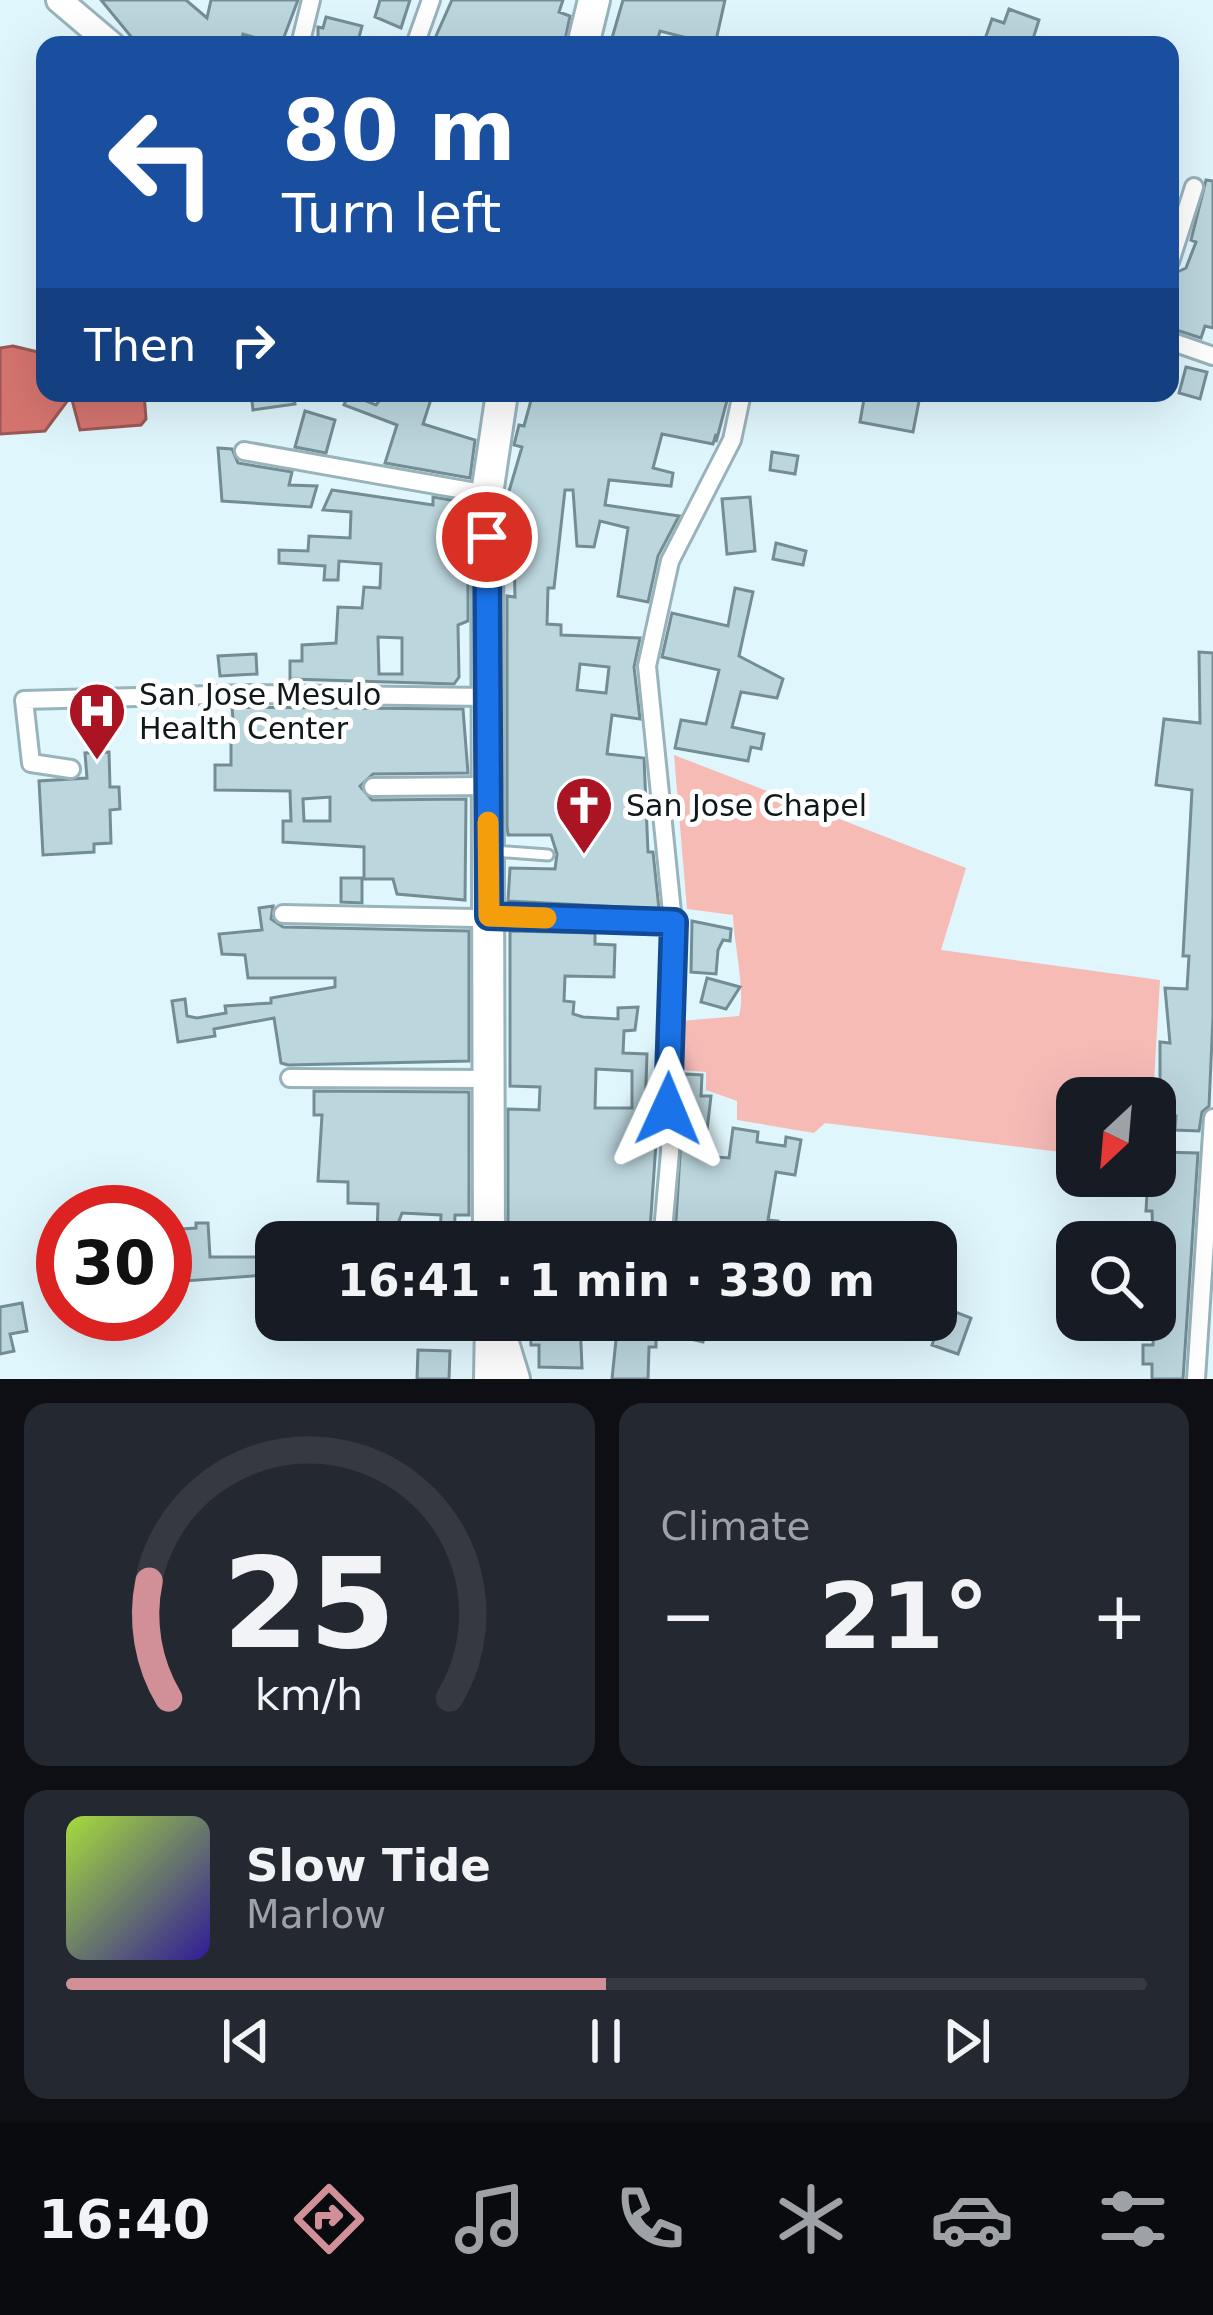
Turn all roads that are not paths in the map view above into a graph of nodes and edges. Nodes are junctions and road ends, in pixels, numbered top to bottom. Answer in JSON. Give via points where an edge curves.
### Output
{"nodes":[{"id":1,"x":58,"y":0,"type":"edge"},
{"id":2,"x":311,"y":0,"type":"edge"},
{"id":3,"x":431,"y":0,"type":"edge"},
{"id":4,"x":594,"y":0,"type":"edge"},
{"id":5,"x":101,"y":36,"type":"edge"},
{"id":6,"x":303,"y":36,"type":"edge"},
{"id":7,"x":418,"y":36,"type":"edge"},
{"id":8,"x":586,"y":36,"type":"edge"},
{"id":9,"x":1194,"y":187,"type":"dead end"},
{"id":10,"x":1179,"y":234,"type":"edge"},
{"id":11,"x":1179,"y":344,"type":"edge"},
{"id":12,"x":1213,"y":356,"type":"edge"},
{"id":13,"x":501,"y":402,"type":"edge"},
{"id":14,"x":740,"y":402,"type":"edge"},
{"id":15,"x":244,"y":451,"type":"dead end"},
{"id":16,"x":488,"y":494,"type":"junction"},
{"id":17,"x":487,"y":697,"type":"junction"},
{"id":18,"x":70,"y":770,"type":"dead end"},
{"id":19,"x":487,"y":786,"type":"junction"},
{"id":20,"x":373,"y":787,"type":"dead end"},
{"id":21,"x":488,"y":851,"type":"junction"},
{"id":22,"x":548,"y":855,"type":"dead end"},
{"id":23,"x":283,"y":914,"type":"dead end"},
{"id":24,"x":489,"y":916,"type":"junction"},
{"id":25,"x":674,"y":922,"type":"junction"},
{"id":26,"x":290,"y":1078,"type":"dead end"},
{"id":27,"x":488,"y":1079,"type":"junction"},
{"id":28,"x":1213,"y":1118,"type":"edge"},
{"id":29,"x":489,"y":1221,"type":"edge"},
{"id":30,"x":664,"y":1221,"type":"edge"},
{"id":31,"x":490,"y":1341,"type":"edge"},
{"id":32,"x":500,"y":1341,"type":"edge"},
{"id":33,"x":487,"y":1379,"type":"edge"},
{"id":34,"x":514,"y":1379,"type":"edge"},
{"id":35,"x":1196,"y":1379,"type":"edge"}],
"edges":[{"from":1,"to":5,"type":"main road"},
{"from":2,"to":6,"type":"street"},
{"from":3,"to":7,"type":"street"},
{"from":4,"to":8,"type":"highway"},
{"from":9,"to":10,"type":"street"},
{"from":11,"to":12,"type":"street"},
{"from":13,"to":16,"type":"highway"},
{"from":14,"to":25,"type":"street","via":[[732,440],[670,561],[646,666]]},
{"from":15,"to":16,"type":"street"},
{"from":16,"to":17,"type":"highway"},
{"from":17,"to":18,"type":"street","via":[[24,700],[31,763]]},
{"from":17,"to":19,"type":"highway"},
{"from":19,"to":20,"type":"street"},
{"from":19,"to":21,"type":"highway"},
{"from":21,"to":22,"type":"lane"},
{"from":21,"to":24,"type":"highway"},
{"from":23,"to":24,"type":"street"},
{"from":24,"to":25,"type":"street"},
{"from":24,"to":27,"type":"highway"},
{"from":25,"to":30,"type":"street"},
{"from":26,"to":27,"type":"street"},
{"from":27,"to":29,"type":"highway"},
{"from":28,"to":35,"type":"street"},
{"from":31,"to":33,"type":"main road"},
{"from":32,"to":34,"type":"highway"}]}
